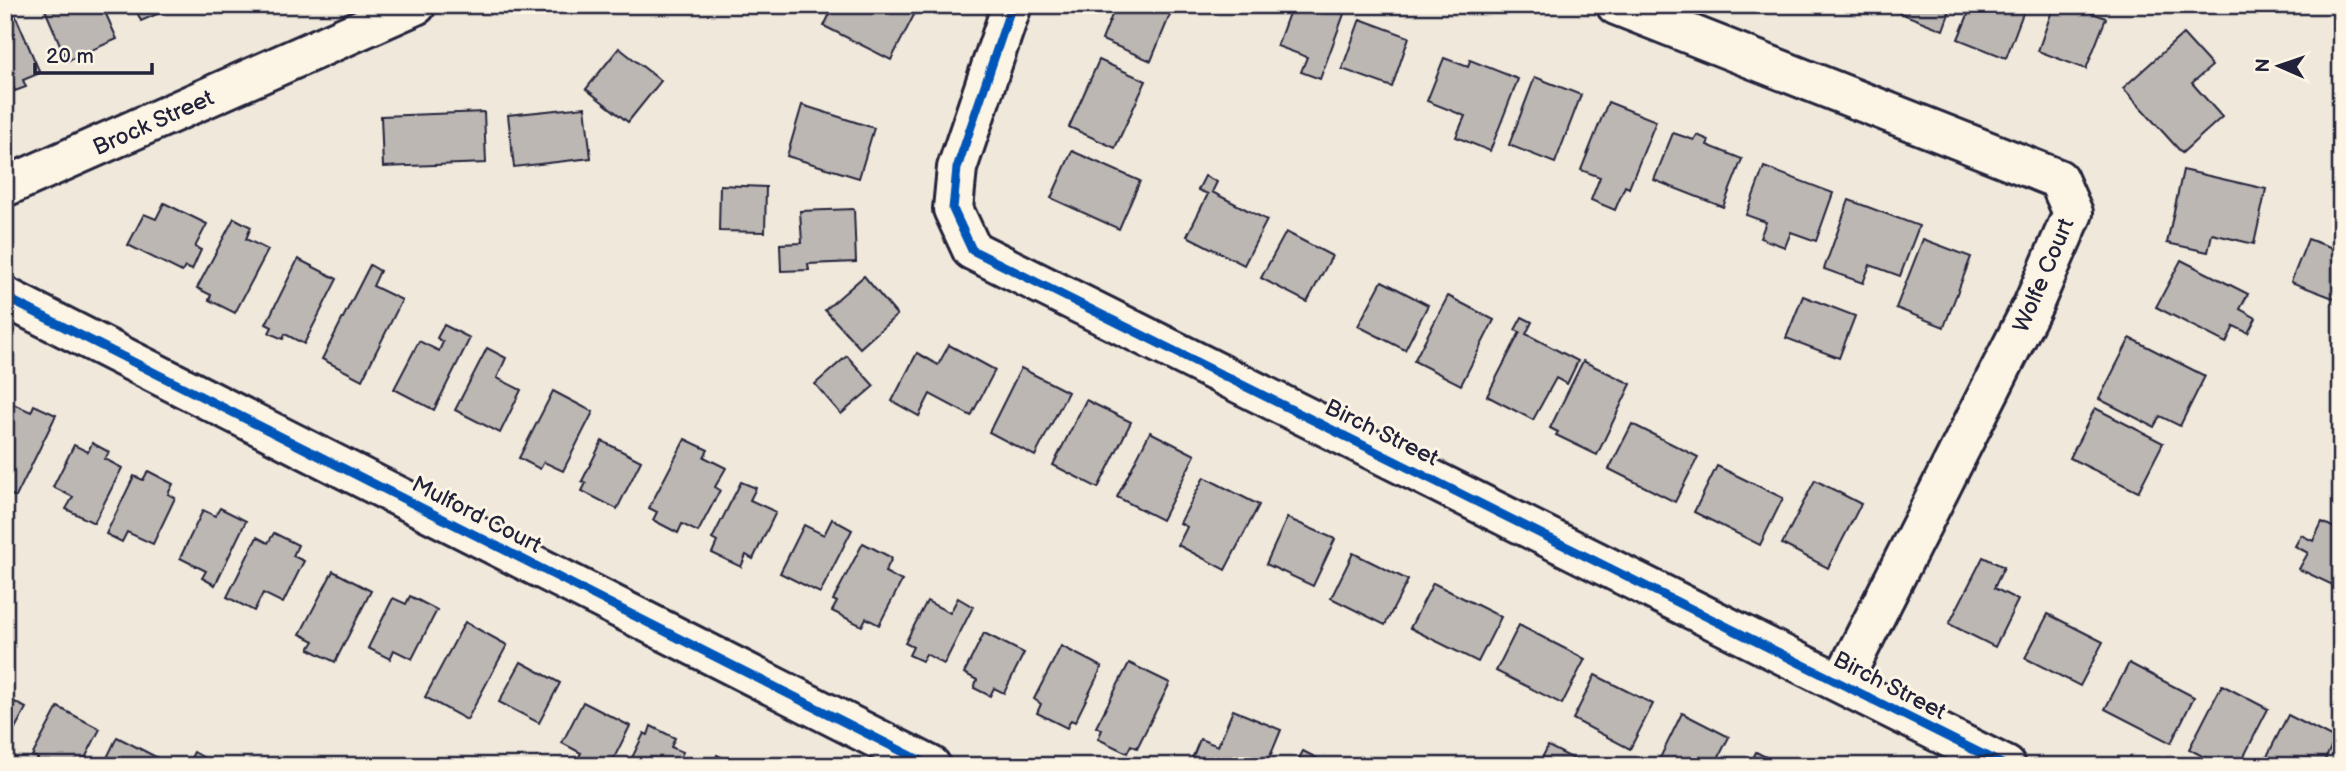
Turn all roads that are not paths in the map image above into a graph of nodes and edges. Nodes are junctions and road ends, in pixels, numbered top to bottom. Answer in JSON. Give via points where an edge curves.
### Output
{"nodes":[{"id":1,"x":416,"y":5,"type":"edge"},
{"id":2,"x":1012,"y":5,"type":"edge"},
{"id":3,"x":1616,"y":5,"type":"edge"},
{"id":4,"x":5,"y":187,"type":"edge"},
{"id":5,"x":5,"y":297,"type":"edge"},
{"id":6,"x":1842,"y":682,"type":"junction"},
{"id":7,"x":931,"y":766,"type":"edge"},
{"id":8,"x":2006,"y":766,"type":"edge"}],
"edges":[{"from":1,"to":4,"type":"street","name":"Brock Street"},
{"from":2,"to":6,"type":"street","name":"Birch Street","via":[[957,168],[953,209],[972,250]]},
{"from":3,"to":6,"type":"street","name":"Wolfe Court","via":[[2058,179],[2073,214],[2033,304]]},
{"from":5,"to":7,"type":"street","name":"Mulford Court"},
{"from":6,"to":8,"type":"street","name":"Birch Street"}]}
